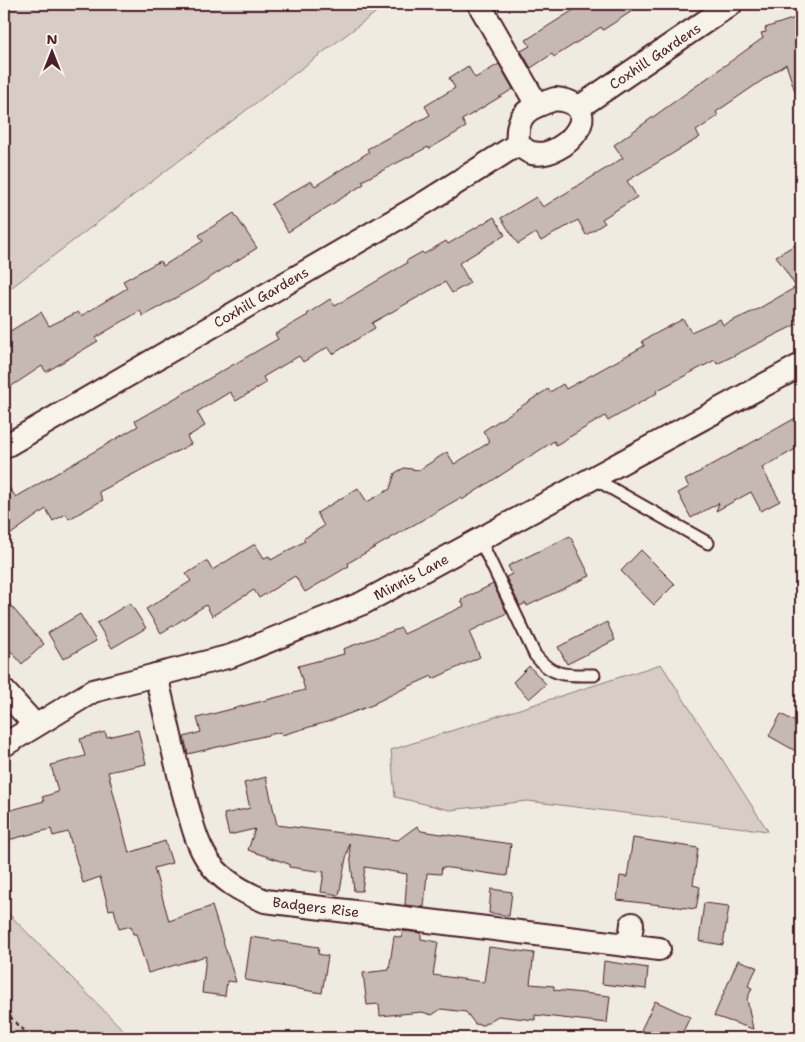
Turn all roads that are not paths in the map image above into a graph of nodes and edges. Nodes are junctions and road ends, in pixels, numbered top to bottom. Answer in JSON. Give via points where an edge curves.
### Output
{"nodes":[{"id":1,"x":479,"y":4,"type":"edge"},
{"id":2,"x":731,"y":4,"type":"edge"},
{"id":3,"x":537,"y":105,"type":"junction"},
{"id":4,"x":578,"y":108,"type":"junction"},
{"id":5,"x":518,"y":144,"type":"junction"},
{"id":6,"x":801,"y":365,"type":"edge"},
{"id":7,"x":4,"y":447,"type":"edge"},
{"id":8,"x":593,"y":478,"type":"junction"},
{"id":9,"x":480,"y":540,"type":"junction"},
{"id":10,"x":708,"y":543,"type":"dead end"},
{"id":11,"x":156,"y":675,"type":"junction"},
{"id":12,"x":594,"y":675,"type":"dead end"},
{"id":13,"x":4,"y":691,"type":"edge"},
{"id":14,"x":35,"y":725,"type":"junction"},
{"id":15,"x":4,"y":745,"type":"edge"},
{"id":16,"x":659,"y":949,"type":"dead end"}],
"edges":[{"from":1,"to":3,"type":"street"},
{"from":2,"to":4,"type":"street","name":"Coxhill Gardens"},
{"from":3,"to":4,"type":"street","via":[[556,99],[568,100]]},
{"from":3,"to":5,"type":"street","via":[[525,113],[516,127]]},
{"from":4,"to":5,"type":"street","via":[[582,120],[577,134],[564,144],[542,153],[530,153]]},
{"from":5,"to":7,"type":"street","name":"Coxhill Gardens","via":[[426,202]]},
{"from":6,"to":8,"type":"street","name":"Minnis Lane"},
{"from":8,"to":9,"type":"street","name":"Minnis Lane"},
{"from":8,"to":10,"type":"lane"},
{"from":9,"to":11,"type":"street","name":"Minnis Lane","via":[[362,603],[231,656]]},
{"from":9,"to":12,"type":"lane","via":[[544,666],[560,675]]},
{"from":11,"to":14,"type":"street","name":"Minnis Lane","via":[[93,691]]},
{"from":11,"to":16,"type":"street","name":"Badgers Rise","via":[[196,839],[222,876],[245,893],[265,901],[631,935]]},
{"from":13,"to":14,"type":"street"},
{"from":14,"to":15,"type":"street","name":"Minnis Lane"}]}
